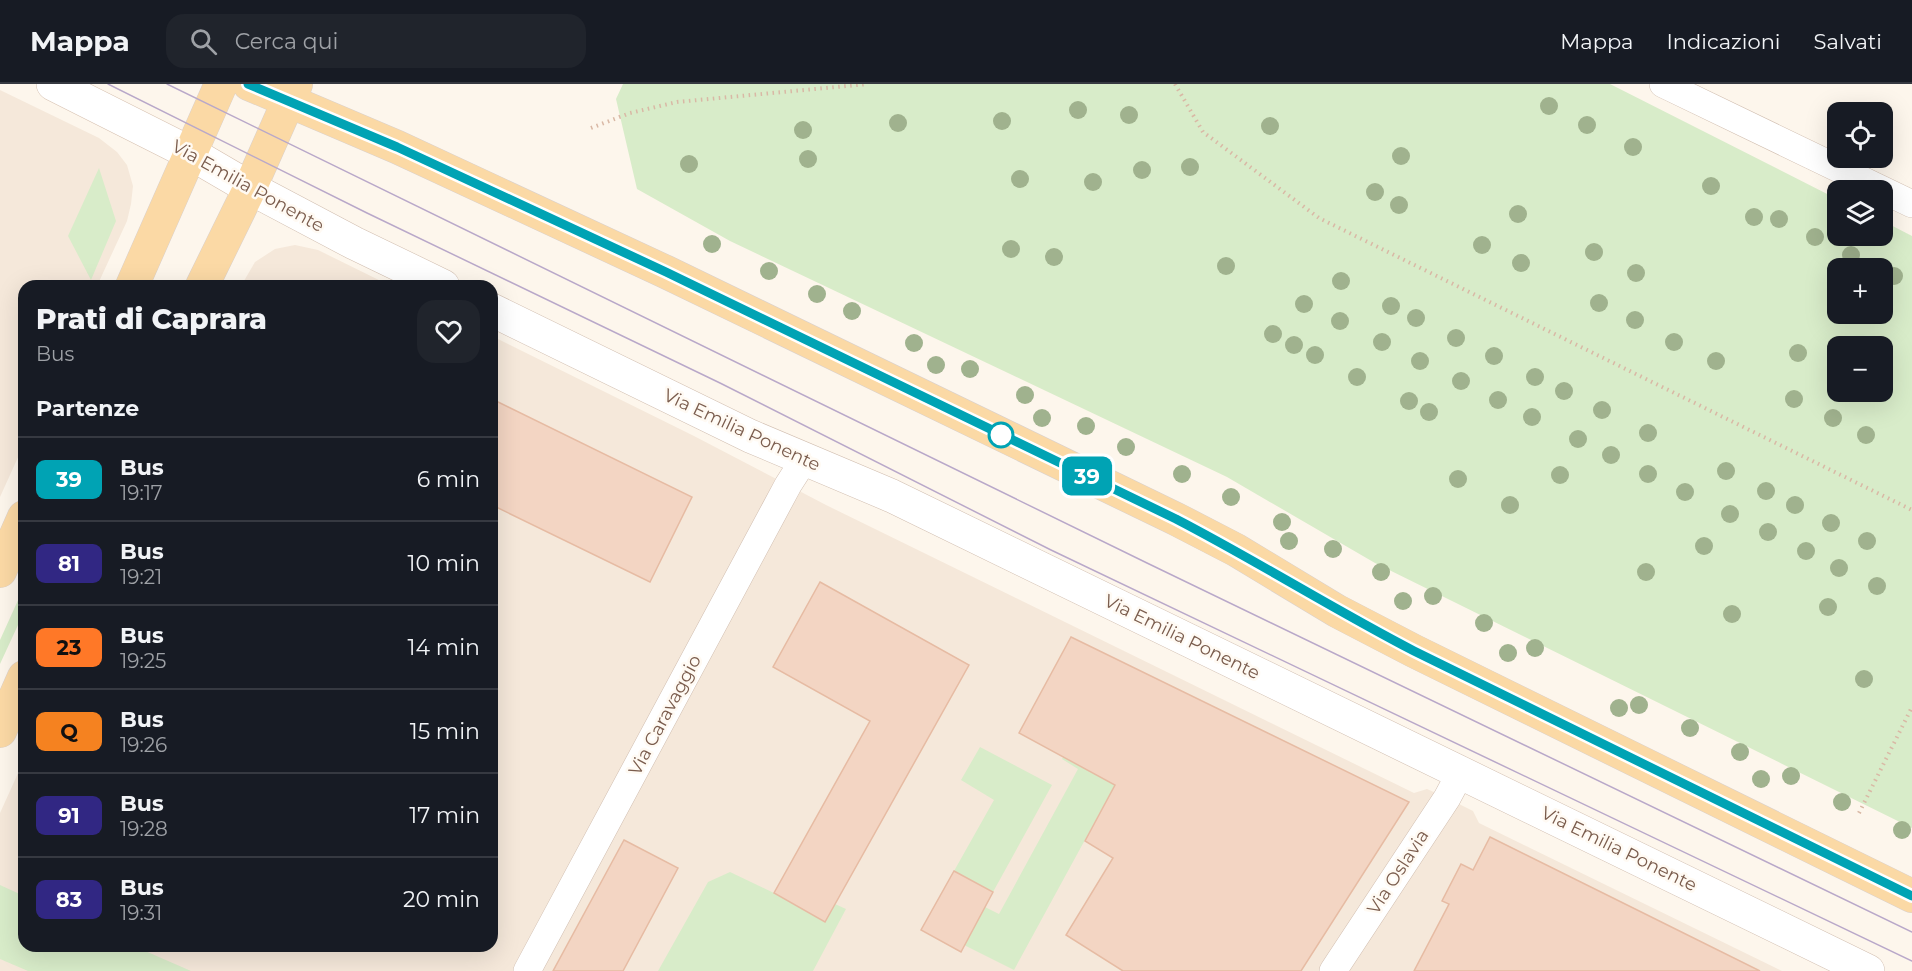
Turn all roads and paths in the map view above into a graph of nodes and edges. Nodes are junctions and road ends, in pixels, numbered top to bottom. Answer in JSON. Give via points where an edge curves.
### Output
{"nodes":[{"id":1,"x":53,"y":84,"type":"edge"},
{"id":2,"x":221,"y":84,"type":"edge"},
{"id":3,"x":249,"y":84,"type":"edge"},
{"id":4,"x":868,"y":84,"type":"edge"},
{"id":5,"x":1175,"y":84,"type":"edge"},
{"id":6,"x":1663,"y":84,"type":"edge"},
{"id":7,"x":293,"y":92,"type":"edge"},
{"id":8,"x":591,"y":128,"type":"dead end"},
{"id":9,"x":190,"y":153,"type":"junction"},
{"id":10,"x":250,"y":188,"type":"junction"},
{"id":11,"x":1912,"y":204,"type":"edge"},
{"id":12,"x":135,"y":280,"type":"edge"},
{"id":13,"x":205,"y":280,"type":"edge"},
{"id":14,"x":431,"y":280,"type":"edge"},
{"id":15,"x":498,"y":313,"type":"edge"},
{"id":16,"x":804,"y":460,"type":"junction"},
{"id":17,"x":1912,"y":510,"type":"edge"},
{"id":18,"x":18,"y":530,"type":"edge"},
{"id":19,"x":0,"y":571,"type":"edge"},
{"id":20,"x":18,"y":690,"type":"edge"},
{"id":21,"x":1912,"y":707,"type":"edge"},
{"id":22,"x":0,"y":731,"type":"edge"},
{"id":23,"x":1461,"y":772,"type":"junction"},
{"id":24,"x":1859,"y":813,"type":"dead end"},
{"id":25,"x":1912,"y":896,"type":"edge"},
{"id":26,"x":528,"y":971,"type":"edge"},
{"id":27,"x":1333,"y":971,"type":"edge"},
{"id":28,"x":1868,"y":971,"type":"edge"}],
"edges":[{"from":1,"to":9,"type":"street","name":"Via Emilia Ponente"},
{"from":2,"to":9,"type":"main road"},
{"from":3,"to":7,"type":"main road"},
{"from":4,"to":8,"type":"path","via":[[677,102],[630,113]]},
{"from":5,"to":17,"type":"path","via":[[1203,132],[1319,218]]},
{"from":6,"to":11,"type":"lane"},
{"from":7,"to":10,"type":"main road"},
{"from":7,"to":25,"type":"main road","via":[[397,147],[666,272],[1176,519],[1414,651]]},
{"from":9,"to":10,"type":"street","name":"Via Emilia Ponente"},
{"from":9,"to":12,"type":"main road"},
{"from":10,"to":13,"type":"main road"},
{"from":10,"to":14,"type":"street","name":"Via Emilia Ponente"},
{"from":15,"to":16,"type":"street","name":"Via Emilia Ponente"},
{"from":16,"to":23,"type":"street","name":"Via Emilia Ponente","via":[[892,496]]},
{"from":16,"to":26,"type":"lane","name":"Via Caravaggio"},
{"from":18,"to":19,"type":"main road"},
{"from":20,"to":22,"type":"main road"},
{"from":21,"to":24,"type":"path"},
{"from":23,"to":27,"type":"lane","name":"Via Oslavia"},
{"from":23,"to":28,"type":"street","name":"Via Emilia Ponente"}]}
